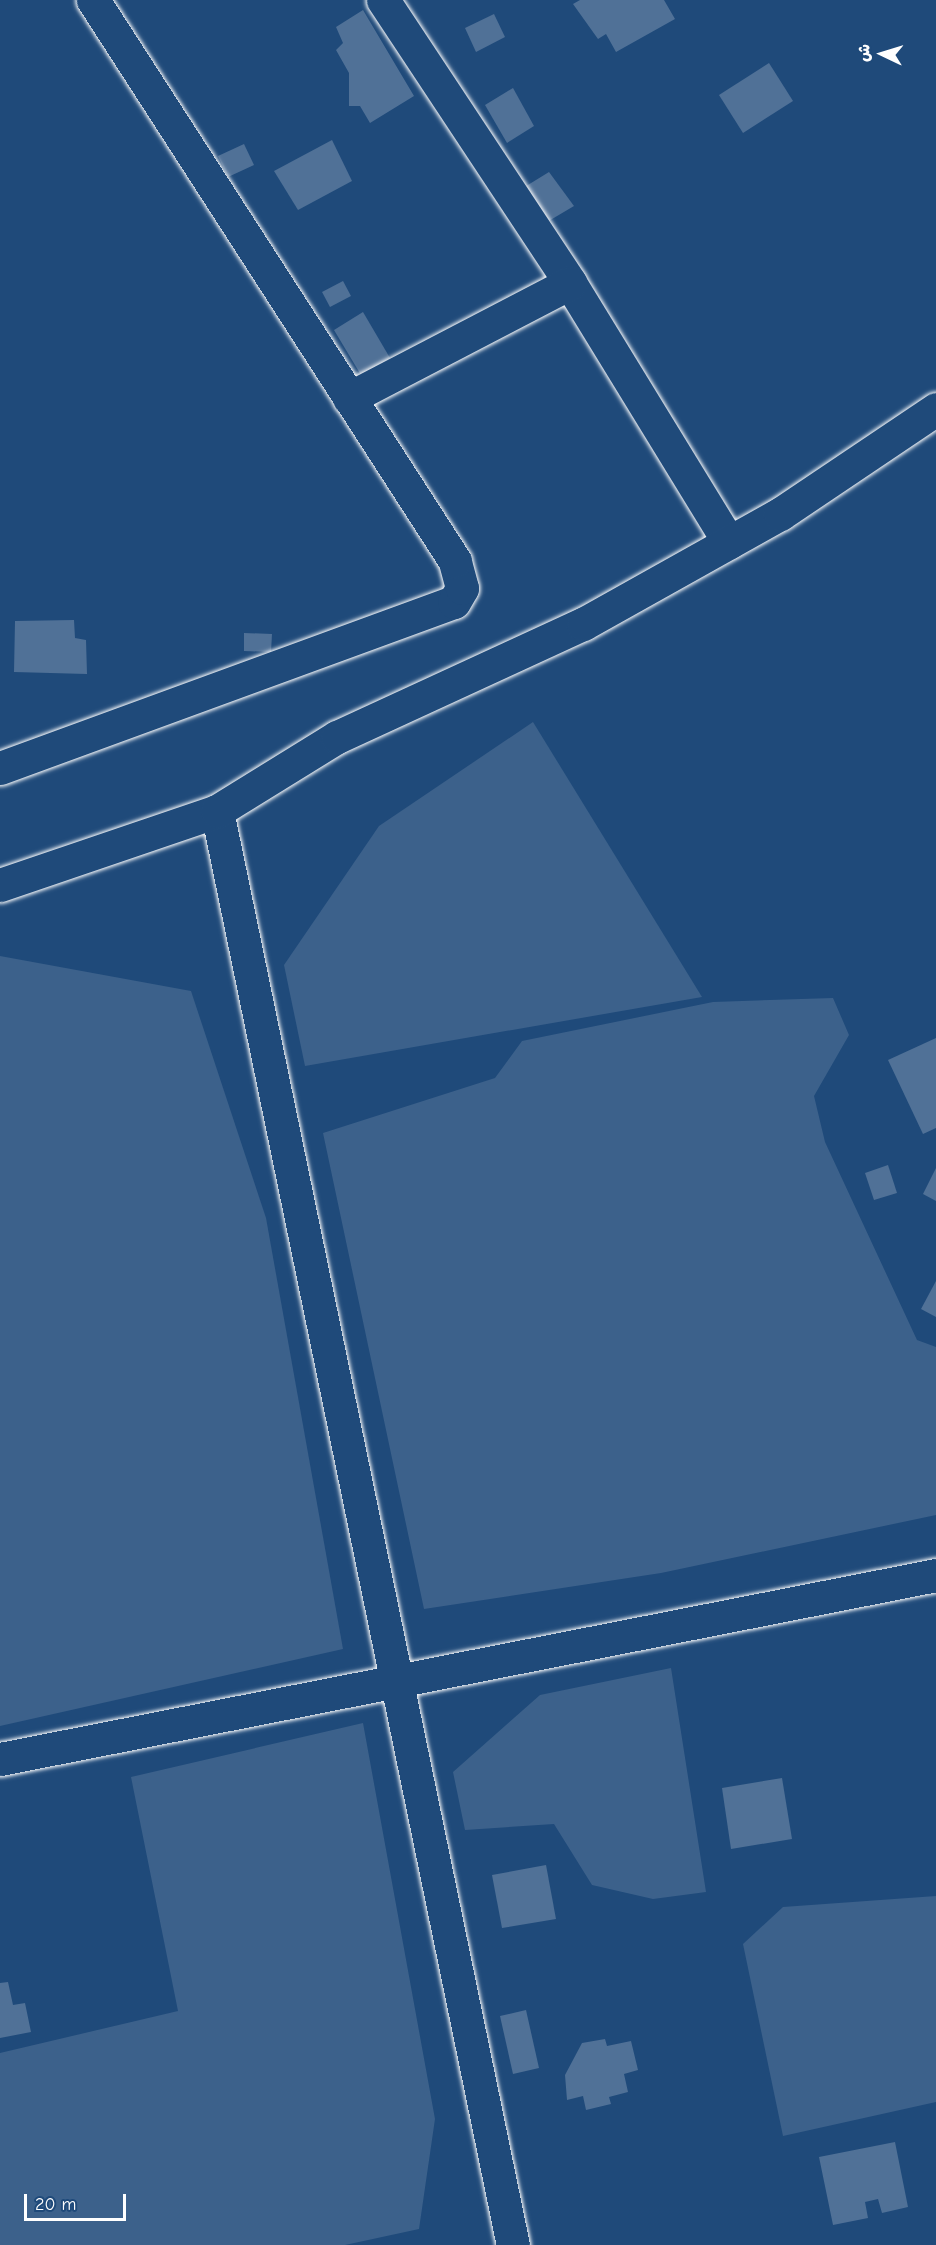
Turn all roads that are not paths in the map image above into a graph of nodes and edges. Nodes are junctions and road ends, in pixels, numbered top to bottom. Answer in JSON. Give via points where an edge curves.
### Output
{"nodes":[{"id":1,"x":93,"y":0,"type":"edge"},
{"id":2,"x":383,"y":0,"type":"edge"},
{"id":3,"x":570,"y":283,"type":"junction"},
{"id":4,"x":350,"y":398,"type":"junction"},
{"id":5,"x":936,"y":409,"type":"edge"},
{"id":6,"x":729,"y":542,"type":"junction"},
{"id":7,"x":0,"y":768,"type":"edge"},
{"id":8,"x":217,"y":811,"type":"junction"},
{"id":9,"x":0,"y":885,"type":"edge"},
{"id":10,"x":936,"y":1575,"type":"edge"},
{"id":11,"x":398,"y":1681,"type":"junction"},
{"id":12,"x":0,"y":1759,"type":"edge"},
{"id":13,"x":513,"y":2245,"type":"edge"}],
"edges":[{"from":1,"to":4,"type":"street"},
{"from":2,"to":3,"type":"street"},
{"from":3,"to":4,"type":"street"},
{"from":3,"to":6,"type":"street"},
{"from":4,"to":7,"type":"street","via":[[455,561],[462,588],[454,602]]},
{"from":5,"to":6,"type":"street"},
{"from":6,"to":8,"type":"street","via":[[583,624],[336,737]]},
{"from":8,"to":9,"type":"street"},
{"from":8,"to":11,"type":"street"},
{"from":10,"to":11,"type":"street"},
{"from":11,"to":12,"type":"street"},
{"from":11,"to":13,"type":"street"}]}
